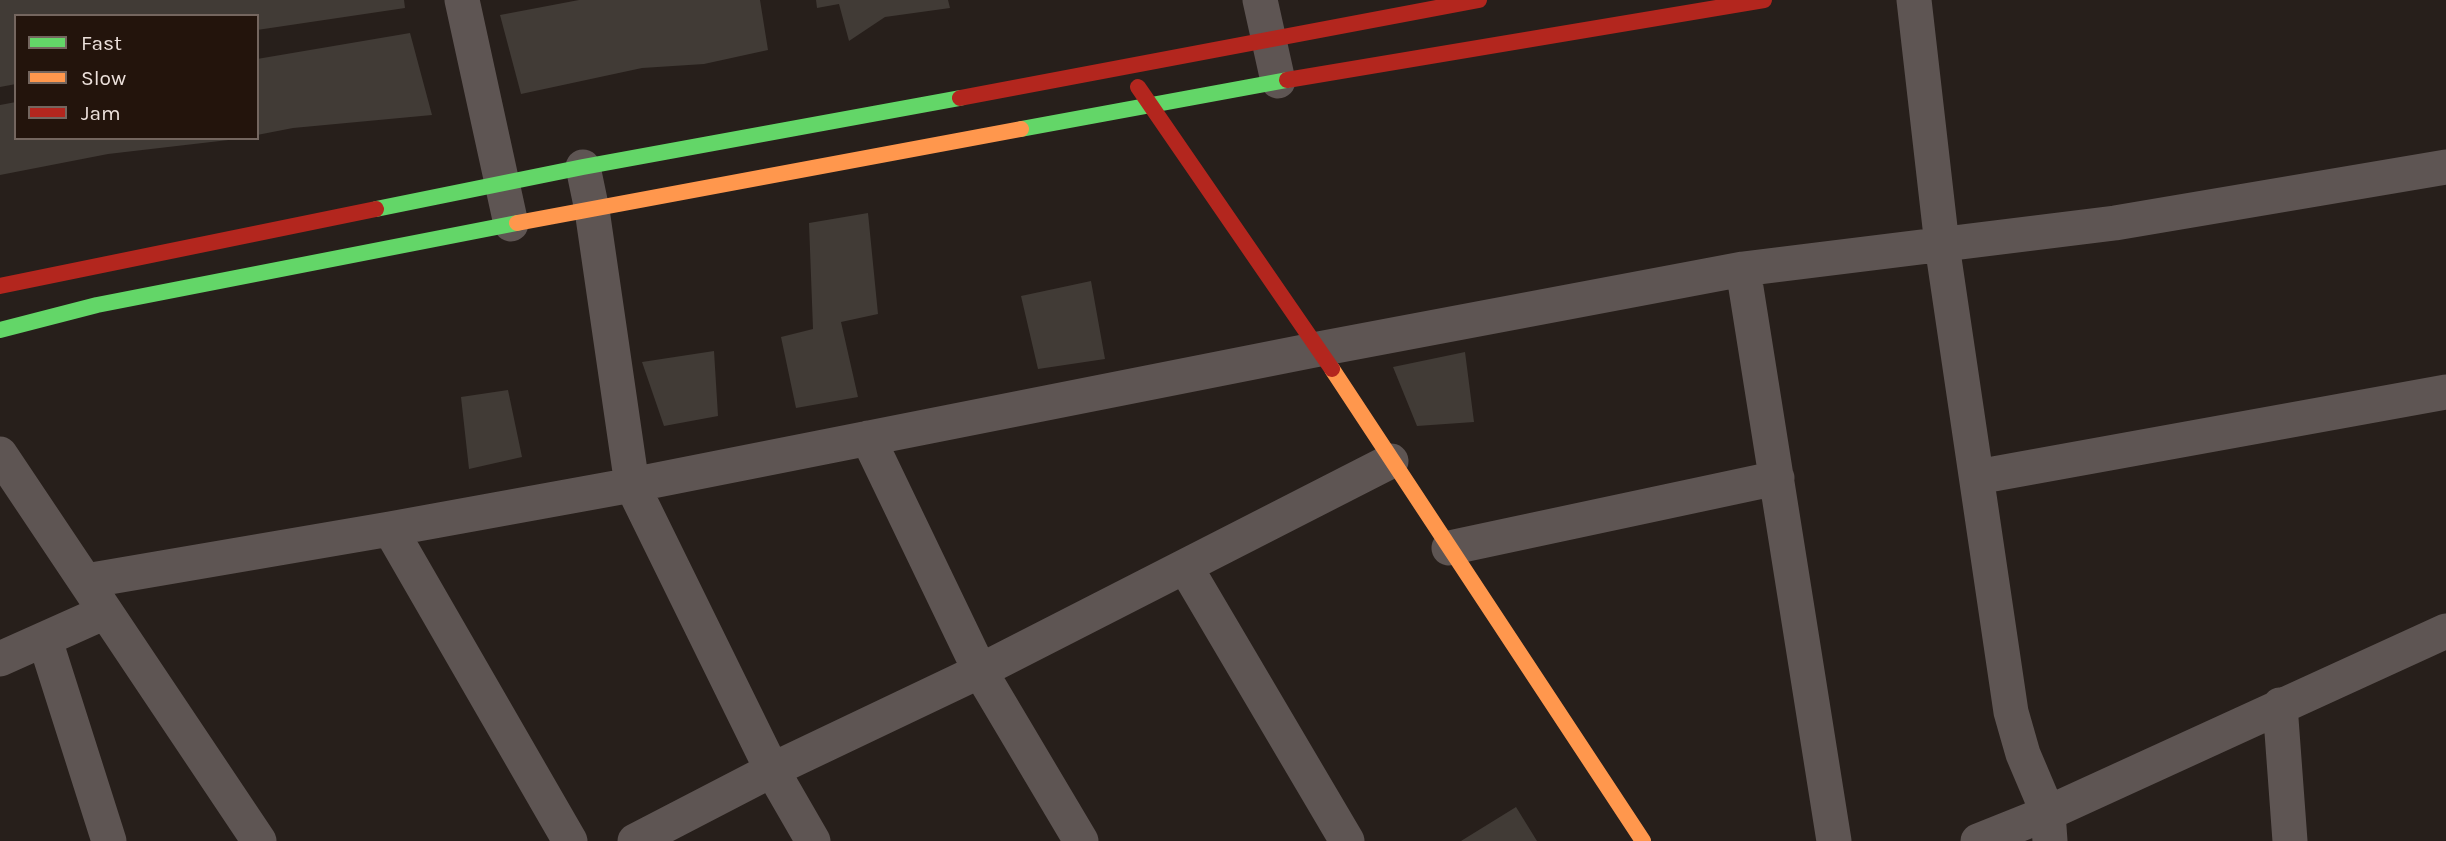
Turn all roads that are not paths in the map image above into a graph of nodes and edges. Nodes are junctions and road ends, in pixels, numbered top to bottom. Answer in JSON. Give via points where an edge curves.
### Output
{"nodes":[{"id":1,"x":462,"y":0,"type":"edge"},
{"id":2,"x":1260,"y":0,"type":"edge"},
{"id":3,"x":1479,"y":0,"type":"edge"},
{"id":4,"x":1764,"y":0,"type":"edge"},
{"id":5,"x":1914,"y":0,"type":"edge"},
{"id":6,"x":1269,"y":40,"type":"junction"},
{"id":7,"x":1124,"y":68,"type":"junction"},
{"id":8,"x":1278,"y":81,"type":"junction"},
{"id":9,"x":1152,"y":106,"type":"junction"},
{"id":10,"x":583,"y":167,"type":"junction"},
{"id":11,"x":2446,"y":167,"type":"edge"},
{"id":12,"x":502,"y":183,"type":"junction"},
{"id":13,"x":592,"y":210,"type":"junction"},
{"id":14,"x":511,"y":224,"type":"junction"},
{"id":15,"x":1942,"y":245,"type":"junction"},
{"id":16,"x":1743,"y":269,"type":"junction"},
{"id":17,"x":0,"y":286,"type":"edge"},
{"id":18,"x":0,"y":330,"type":"edge"},
{"id":19,"x":1318,"y":349,"type":"junction"},
{"id":20,"x":2446,"y":392,"type":"edge"},
{"id":21,"x":868,"y":439,"type":"junction"},
{"id":22,"x":0,"y":454,"type":"edge"},
{"id":23,"x":1391,"y":461,"type":"junction"},
{"id":24,"x":1977,"y":477,"type":"junction"},
{"id":25,"x":1777,"y":478,"type":"junction"},
{"id":26,"x":632,"y":485,"type":"junction"},
{"id":27,"x":390,"y":529,"type":"junction"},
{"id":28,"x":1449,"y":548,"type":"junction"},
{"id":29,"x":1185,"y":568,"type":"junction"},
{"id":30,"x":86,"y":581,"type":"junction"},
{"id":31,"x":105,"y":612,"type":"junction"},
{"id":32,"x":2446,"y":631,"type":"edge"},
{"id":33,"x":45,"y":640,"type":"junction"},
{"id":34,"x":0,"y":659,"type":"edge"},
{"id":35,"x":980,"y":671,"type":"junction"},
{"id":36,"x":2280,"y":705,"type":"junction"},
{"id":37,"x":772,"y":770,"type":"junction"},
{"id":38,"x":2049,"y":827,"type":"edge"},
{"id":39,"x":109,"y":841,"type":"edge"},
{"id":40,"x":258,"y":841,"type":"edge"},
{"id":41,"x":570,"y":841,"type":"edge"},
{"id":42,"x":635,"y":841,"type":"edge"},
{"id":43,"x":813,"y":841,"type":"edge"},
{"id":44,"x":1081,"y":841,"type":"edge"},
{"id":45,"x":1347,"y":841,"type":"edge"},
{"id":46,"x":1643,"y":841,"type":"edge"},
{"id":47,"x":1834,"y":841,"type":"edge"},
{"id":48,"x":1978,"y":841,"type":"edge"},
{"id":49,"x":2290,"y":841,"type":"edge"}],
"edges":[{"from":1,"to":12,"type":"street"},
{"from":2,"to":6,"type":"street"},
{"from":3,"to":6,"type":"main road"},
{"from":4,"to":8,"type":"main road"},
{"from":5,"to":15,"type":"street"},
{"from":6,"to":7,"type":"main road"},
{"from":6,"to":8,"type":"street"},
{"from":7,"to":9,"type":"main road"},
{"from":7,"to":10,"type":"main road"},
{"from":8,"to":9,"type":"main road"},
{"from":9,"to":13,"type":"main road"},
{"from":9,"to":19,"type":"main road"},
{"from":10,"to":12,"type":"main road"},
{"from":10,"to":13,"type":"street"},
{"from":11,"to":15,"type":"street","via":[[2115,223]]},
{"from":12,"to":14,"type":"street"},
{"from":12,"to":17,"type":"main road"},
{"from":13,"to":14,"type":"main road"},
{"from":13,"to":26,"type":"street"},
{"from":14,"to":18,"type":"main road","via":[[97,305]]},
{"from":15,"to":16,"type":"street"},
{"from":15,"to":24,"type":"street"},
{"from":16,"to":19,"type":"street"},
{"from":16,"to":25,"type":"street"},
{"from":19,"to":21,"type":"street"},
{"from":19,"to":23,"type":"main road"},
{"from":20,"to":24,"type":"street"},
{"from":21,"to":26,"type":"street"},
{"from":21,"to":35,"type":"street"},
{"from":22,"to":30,"type":"street"},
{"from":23,"to":28,"type":"main road"},
{"from":23,"to":29,"type":"street"},
{"from":24,"to":38,"type":"street","via":[[2011,712]]},
{"from":25,"to":28,"type":"street"},
{"from":25,"to":47,"type":"street"},
{"from":26,"to":27,"type":"street"},
{"from":26,"to":37,"type":"street"},
{"from":27,"to":30,"type":"street"},
{"from":27,"to":41,"type":"street"},
{"from":28,"to":46,"type":"main road"},
{"from":29,"to":35,"type":"street"},
{"from":29,"to":45,"type":"street"},
{"from":30,"to":31,"type":"street"},
{"from":31,"to":33,"type":"street"},
{"from":31,"to":40,"type":"street"},
{"from":32,"to":36,"type":"street"},
{"from":33,"to":34,"type":"street"},
{"from":33,"to":39,"type":"street"},
{"from":35,"to":37,"type":"street"},
{"from":35,"to":44,"type":"street"},
{"from":36,"to":38,"type":"street"},
{"from":36,"to":49,"type":"street"},
{"from":37,"to":42,"type":"street"},
{"from":37,"to":43,"type":"street"},
{"from":38,"to":48,"type":"street"}]}
